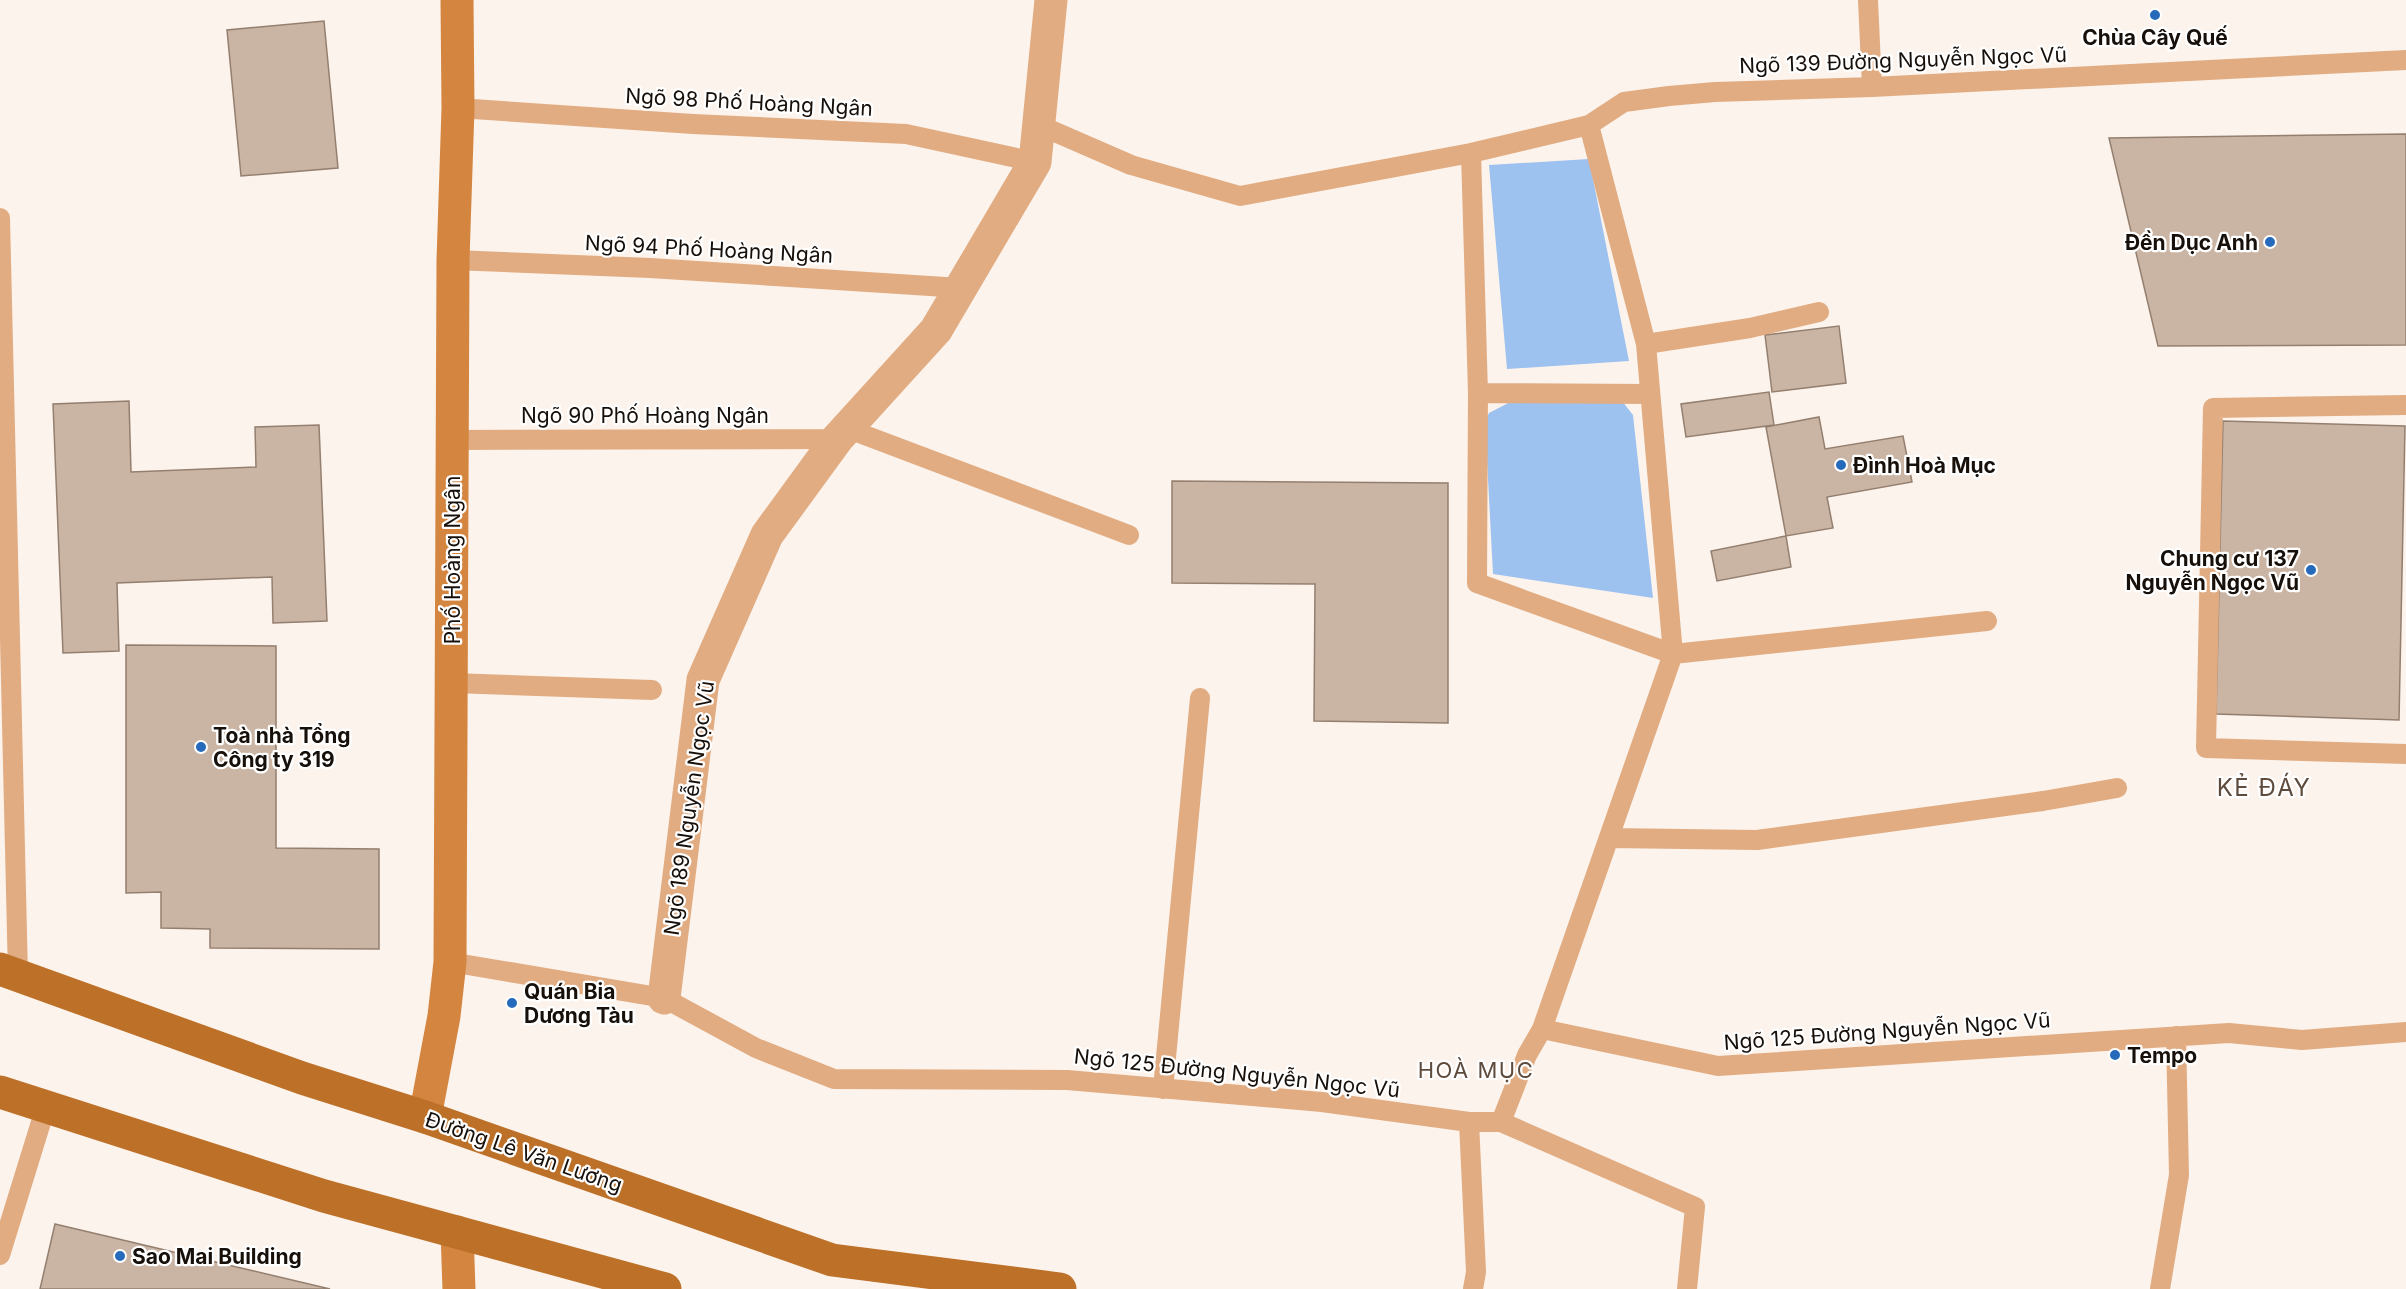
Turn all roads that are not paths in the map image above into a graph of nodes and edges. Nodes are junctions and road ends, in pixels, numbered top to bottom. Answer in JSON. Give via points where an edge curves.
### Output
{"nodes":[{"id":1,"x":457,"y":0,"type":"edge"},
{"id":2,"x":1051,"y":0,"type":"edge"},
{"id":3,"x":1868,"y":0,"type":"edge"},
{"id":4,"x":2406,"y":60,"type":"edge"},
{"id":5,"x":1872,"y":87,"type":"junction"},
{"id":6,"x":458,"y":108,"type":"junction"},
{"id":7,"x":1039,"y":124,"type":"junction"},
{"id":8,"x":1589,"y":125,"type":"junction"},
{"id":9,"x":1471,"y":153,"type":"junction"},
{"id":10,"x":1035,"y":162,"type":"junction"},
{"id":11,"x":0,"y":218,"type":"edge"},
{"id":12,"x":453,"y":260,"type":"junction"},
{"id":13,"x":961,"y":288,"type":"junction"},
{"id":14,"x":1820,"y":312,"type":"dead end"},
{"id":15,"x":1646,"y":344,"type":"junction"},
{"id":16,"x":1478,"y":393,"type":"junction"},
{"id":17,"x":1650,"y":394,"type":"junction"},
{"id":18,"x":2406,"y":405,"type":"edge"},
{"id":19,"x":842,"y":434,"type":"junction"},
{"id":20,"x":453,"y":440,"type":"junction"},
{"id":21,"x":1129,"y":535,"type":"dead end"},
{"id":22,"x":1987,"y":621,"type":"dead end"},
{"id":23,"x":1673,"y":654,"type":"junction"},
{"id":24,"x":452,"y":683,"type":"junction"},
{"id":25,"x":652,"y":690,"type":"dead end"},
{"id":26,"x":1200,"y":699,"type":"dead end"},
{"id":27,"x":2406,"y":754,"type":"edge"},
{"id":28,"x":2117,"y":788,"type":"dead end"},
{"id":29,"x":1610,"y":838,"type":"junction"},
{"id":30,"x":450,"y":962,"type":"junction"},
{"id":31,"x":9,"y":972,"type":"edge"},
{"id":32,"x":663,"y":998,"type":"junction"},
{"id":33,"x":1542,"y":1029,"type":"junction"},
{"id":34,"x":2406,"y":1032,"type":"edge"},
{"id":35,"x":2176,"y":1036,"type":"junction"},
{"id":36,"x":1162,"y":1089,"type":"junction"},
{"id":37,"x":0,"y":1092,"type":"edge"},
{"id":38,"x":46,"y":1106,"type":"junction"},
{"id":39,"x":425,"y":1117,"type":"junction"},
{"id":40,"x":1468,"y":1122,"type":"junction"},
{"id":41,"x":1501,"y":1122,"type":"junction"},
{"id":42,"x":457,"y":1232,"type":"junction"},
{"id":43,"x":0,"y":1255,"type":"edge"},
{"id":44,"x":459,"y":1289,"type":"edge"},
{"id":45,"x":665,"y":1289,"type":"edge"},
{"id":46,"x":1060,"y":1289,"type":"edge"},
{"id":47,"x":1473,"y":1289,"type":"edge"},
{"id":48,"x":1687,"y":1289,"type":"edge"},
{"id":49,"x":2160,"y":1289,"type":"edge"}],
"edges":[{"from":1,"to":6,"type":"street","name":"Phố Hoàng Ngân"},
{"from":2,"to":7,"type":"street","name":"Ngõ 189 Nguyễn Ngọc Vũ"},
{"from":3,"to":5,"type":"lane"},
{"from":4,"to":5,"type":"lane","name":"Ngõ 139 Đường Nguyễn Ngọc Vũ"},
{"from":5,"to":8,"type":"lane","name":"Ngõ 139 Đường Nguyễn Ngọc Vũ","via":[[1715,92],[1624,102]]},
{"from":6,"to":10,"type":"lane","name":"Ngõ 98 Phố Hoàng Ngân","via":[[906,134]]},
{"from":6,"to":12,"type":"street","name":"Phố Hoàng Ngân"},
{"from":7,"to":9,"type":"lane","name":"Ngõ 139 Đường Nguyễn Ngọc Vũ","via":[[1131,165],[1240,196]]},
{"from":7,"to":10,"type":"street","name":"Ngõ 189 Nguyễn Ngọc Vũ"},
{"from":8,"to":9,"type":"lane","name":"Ngõ 139 Đường Nguyễn Ngọc Vũ"},
{"from":8,"to":15,"type":"lane"},
{"from":9,"to":16,"type":"lane"},
{"from":10,"to":13,"type":"street","name":"Ngõ 189 Nguyễn Ngọc Vũ"},
{"from":11,"to":31,"type":"lane"},
{"from":12,"to":13,"type":"lane","name":"Ngõ 94 Phố Hoàng Ngân"},
{"from":12,"to":20,"type":"street","name":"Phố Hoàng Ngân"},
{"from":13,"to":19,"type":"street","name":"Ngõ 189 Nguyễn Ngọc Vũ","via":[[936,330]]},
{"from":14,"to":15,"type":"lane"},
{"from":15,"to":17,"type":"lane"},
{"from":16,"to":17,"type":"lane"},
{"from":16,"to":23,"type":"lane","via":[[1477,583]]},
{"from":17,"to":23,"type":"lane"},
{"from":18,"to":27,"type":"lane","via":[[2213,408],[2206,748]]},
{"from":19,"to":20,"type":"lane","name":"Ngõ 90 Phố Hoàng Ngân"},
{"from":19,"to":21,"type":"lane"},
{"from":19,"to":32,"type":"street","name":"Ngõ 189 Nguyễn Ngọc Vũ","via":[[767,535],[704,680]]},
{"from":20,"to":24,"type":"street","name":"Phố Hoàng Ngân"},
{"from":22,"to":23,"type":"lane"},
{"from":23,"to":29,"type":"lane"},
{"from":24,"to":25,"type":"lane"},
{"from":24,"to":30,"type":"street","name":"Phố Hoàng Ngân"},
{"from":26,"to":36,"type":"lane"},
{"from":28,"to":29,"type":"lane","via":[[1757,840]]},
{"from":29,"to":33,"type":"lane"},
{"from":30,"to":32,"type":"lane","name":"Ngõ 125 Đường Nguyễn Ngọc Vũ"},
{"from":30,"to":39,"type":"street","name":"Phố Hoàng Ngân"},
{"from":31,"to":39,"type":"main road","name":"Đường Lê Văn Lương","via":[[302,1078]]},
{"from":32,"to":36,"type":"lane","name":"Ngõ 125 Đường Nguyễn Ngọc Vũ","via":[[756,1048],[834,1079],[1067,1080]]},
{"from":33,"to":35,"type":"lane","name":"Ngõ 125 Đường Nguyễn Ngọc Vũ","via":[[1718,1066]]},
{"from":33,"to":41,"type":"lane","via":[[1527,1055]]},
{"from":34,"to":35,"type":"lane","name":"Ngõ 125 Đường Nguyễn Ngọc Vũ","via":[[2302,1040],[2229,1033]]},
{"from":35,"to":49,"type":"lane","via":[[2179,1175]]},
{"from":36,"to":40,"type":"lane","name":"Ngõ 125 Đường Nguyễn Ngọc Vũ","via":[[1322,1102]]},
{"from":37,"to":38,"type":"main road"},
{"from":38,"to":42,"type":"main road","via":[[324,1196]]},
{"from":38,"to":43,"type":"lane"},
{"from":39,"to":46,"type":"main road","name":"Đường Lê Văn Lương","via":[[832,1260]]},
{"from":40,"to":41,"type":"lane","name":"Ngõ 125 Đường Nguyễn Ngọc Vũ"},
{"from":40,"to":47,"type":"lane","via":[[1476,1272]]},
{"from":41,"to":48,"type":"lane","via":[[1695,1207]]},
{"from":42,"to":44,"type":"street"},
{"from":42,"to":45,"type":"main road"}]}
